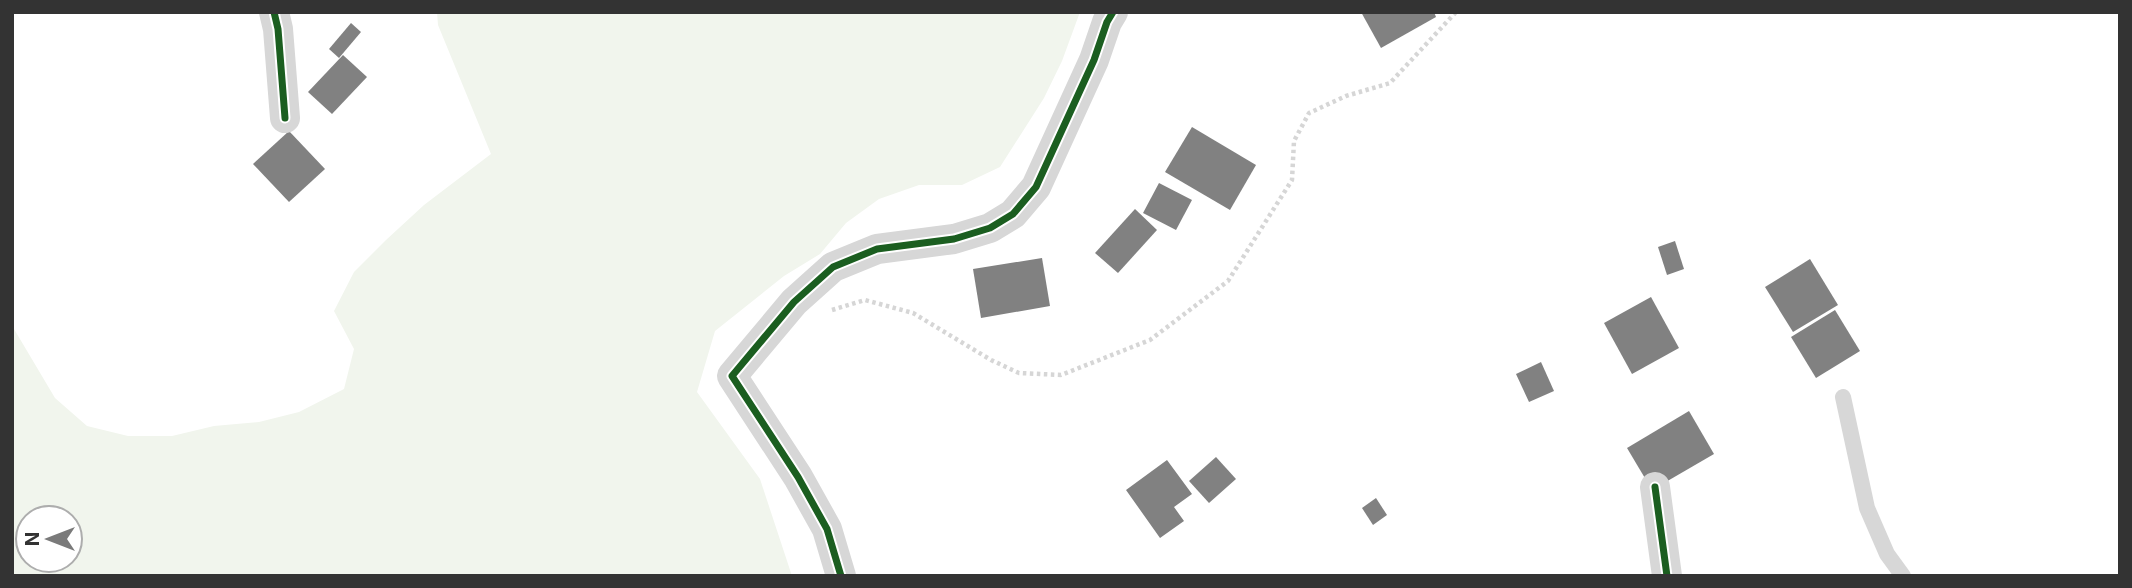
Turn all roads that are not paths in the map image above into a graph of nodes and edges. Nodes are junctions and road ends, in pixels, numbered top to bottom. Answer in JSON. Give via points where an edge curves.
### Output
{"nodes":[{"id":1,"x":274,"y":12,"type":"edge"},
{"id":2,"x":1113,"y":12,"type":"edge"},
{"id":3,"x":285,"y":118,"type":"dead end"},
{"id":4,"x":1843,"y":397,"type":"dead end"},
{"id":5,"x":1655,"y":487,"type":"dead end"},
{"id":6,"x":841,"y":576,"type":"edge"},
{"id":7,"x":1667,"y":576,"type":"edge"},
{"id":8,"x":1903,"y":576,"type":"edge"}],
"edges":[{"from":1,"to":3,"type":"street"},
{"from":2,"to":6,"type":"street","via":[[1036,187],[1013,214],[990,228],[954,239],[877,249],[833,267],[794,302],[732,376],[827,529]]},
{"from":4,"to":8,"type":"lane","via":[[1867,508],[1887,554]]},
{"from":5,"to":7,"type":"street"}]}
